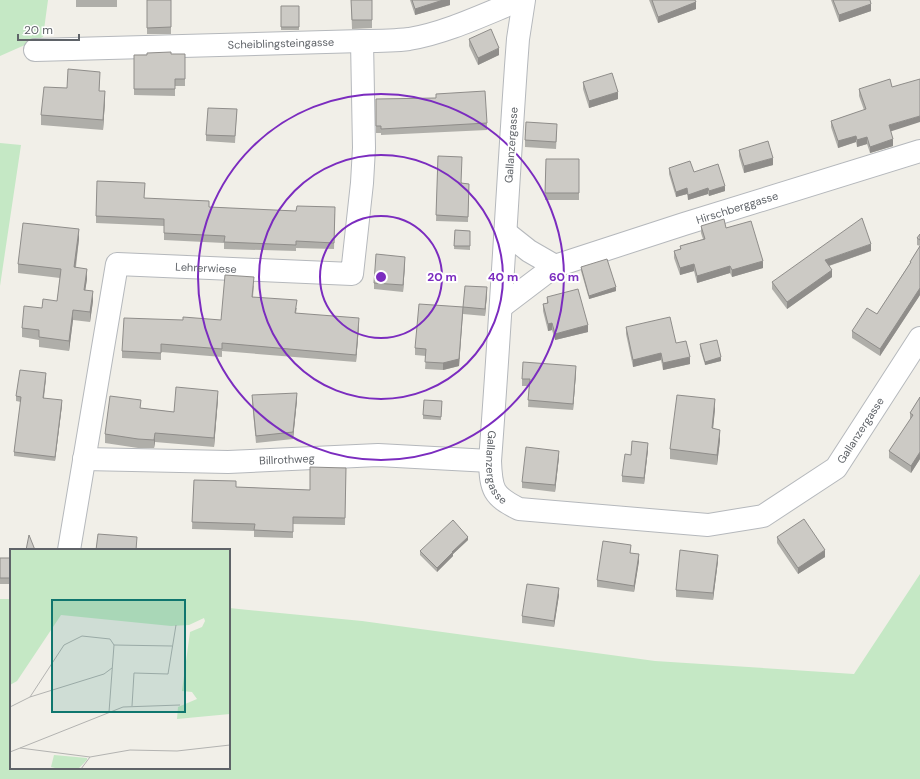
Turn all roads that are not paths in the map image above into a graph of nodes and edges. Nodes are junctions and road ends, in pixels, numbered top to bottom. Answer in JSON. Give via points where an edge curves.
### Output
{"nodes":[{"id":1,"x":520,"y":0,"type":"edge"},
{"id":2,"x":524,"y":0,"type":"edge"},
{"id":3,"x":362,"y":41,"type":"junction"},
{"id":4,"x":35,"y":50,"type":"dead end"},
{"id":5,"x":920,"y":151,"type":"edge"},
{"id":6,"x":505,"y":232,"type":"junction"},
{"id":7,"x":555,"y":266,"type":"junction"},
{"id":8,"x":501,"y":307,"type":"junction"},
{"id":9,"x":920,"y":338,"type":"edge"},
{"id":10,"x":84,"y":459,"type":"junction"},
{"id":11,"x":490,"y":461,"type":"junction"},
{"id":12,"x":69,"y":549,"type":"edge"}],
"edges":[{"from":1,"to":3,"type":"street","name":"Scheiblingsteingasse","via":[[428,35],[408,39]]},
{"from":2,"to":6,"type":"street","name":"Gallanzergasse","via":[[518,39]]},
{"from":3,"to":4,"type":"street","name":"Scheiblingsteingasse"},
{"from":3,"to":10,"type":"street","name":"Lehrerwiese","via":[[364,148],[352,274],[117,264]]},
{"from":5,"to":7,"type":"street","name":"Hirschberggasse"},
{"from":6,"to":7,"type":"street","via":[[528,251]]},
{"from":6,"to":8,"type":"street","name":"Gallanzergasse"},
{"from":7,"to":8,"type":"street","name":"Hirschberggasse"},
{"from":8,"to":11,"type":"street","name":"Gallanzergasse"},
{"from":9,"to":11,"type":"street","name":"Gallanzergasse","via":[[836,468],[763,516],[708,525],[519,510],[498,496],[492,485]]},
{"from":10,"to":11,"type":"street","name":"Billrothweg","via":[[228,462],[378,455]]},
{"from":10,"to":12,"type":"street","name":"Lehrerwiese"}]}
